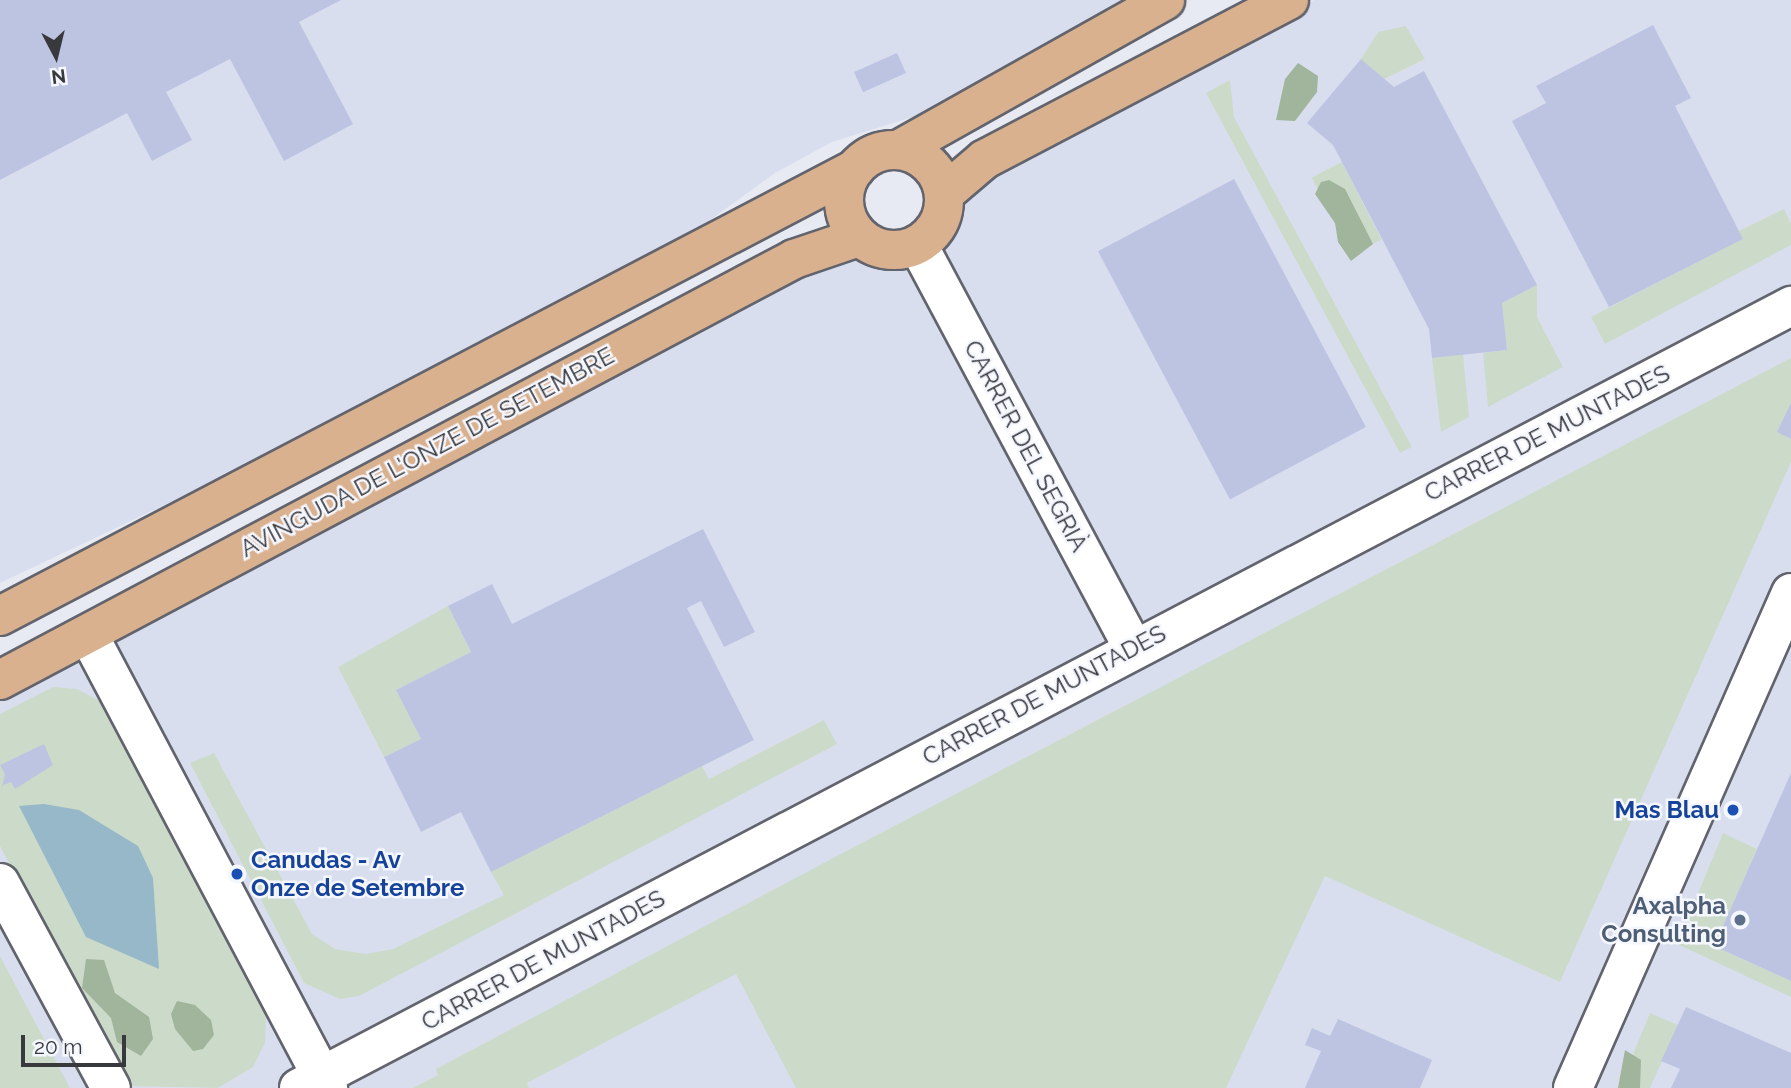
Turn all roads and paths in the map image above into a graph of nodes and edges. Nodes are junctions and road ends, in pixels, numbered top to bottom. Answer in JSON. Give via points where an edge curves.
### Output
{"nodes":[{"id":1,"x":1164,"y":0,"type":"edge"},
{"id":2,"x":1289,"y":0,"type":"edge"},
{"id":3,"x":900,"y":149,"type":"junction"},
{"id":4,"x":855,"y":169,"type":"junction"},
{"id":5,"x":944,"y":193,"type":"junction"},
{"id":6,"x":859,"y":237,"type":"junction"},
{"id":7,"x":918,"y":245,"type":"junction"},
{"id":8,"x":1791,"y":306,"type":"edge"},
{"id":9,"x":1791,"y":593,"type":"edge"},
{"id":10,"x":10,"y":611,"type":"edge"},
{"id":11,"x":91,"y":639,"type":"junction"},
{"id":12,"x":1133,"y":648,"type":"junction"},
{"id":13,"x":0,"y":680,"type":"edge"},
{"id":14,"x":0,"y":883,"type":"edge"},
{"id":15,"x":316,"y":1084,"type":"edge"},
{"id":16,"x":111,"y":1088,"type":"edge"},
{"id":17,"x":1573,"y":1088,"type":"edge"}],
"edges":[{"from":1,"to":3,"type":"main road"},
{"from":2,"to":5,"type":"main road","via":[[985,159]]},
{"from":3,"to":4,"type":"main road","via":[[870,156]]},
{"from":3,"to":5,"type":"main road","via":[[929,163]]},
{"from":4,"to":6,"type":"main road","via":[[844,206]]},
{"from":4,"to":10,"type":"main road"},
{"from":5,"to":7,"type":"main road","via":[[940,221]]},
{"from":6,"to":7,"type":"main road","via":[[890,251]]},
{"from":6,"to":11,"type":"main road","name":"AVINGUDA DE L'ONZE DE SETEMBRE","via":[[793,259]]},
{"from":7,"to":12,"type":"street","name":"CARRER DEL SEGRIÀ"},
{"from":8,"to":12,"type":"street","name":"CARRER DE MUNTADES"},
{"from":9,"to":17,"type":"street"},
{"from":10,"to":11,"type":"main road"},
{"from":11,"to":13,"type":"main road","name":"AVINGUDA DE L'ONZE DE SETEMBRE"},
{"from":11,"to":15,"type":"street"},
{"from":12,"to":15,"type":"street","name":"CARRER DE MUNTADES"},
{"from":14,"to":16,"type":"street"}]}
